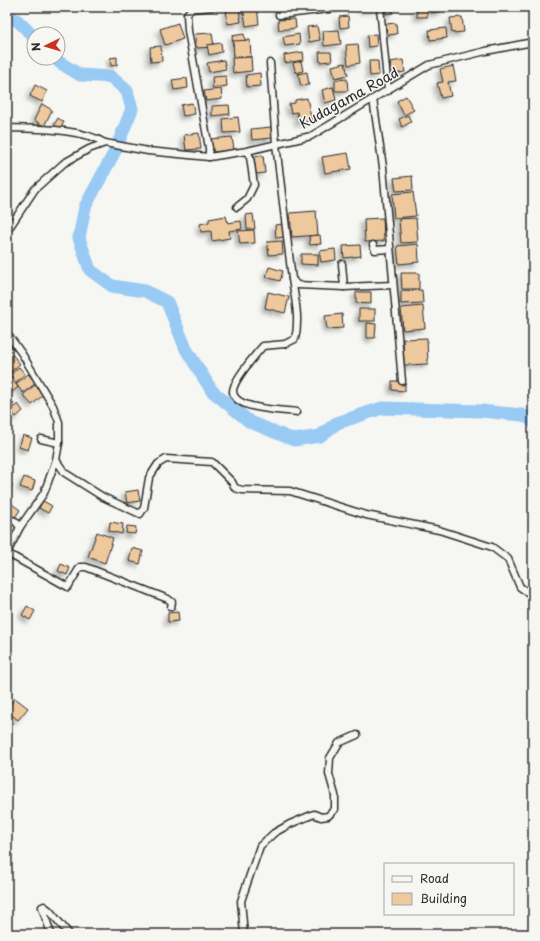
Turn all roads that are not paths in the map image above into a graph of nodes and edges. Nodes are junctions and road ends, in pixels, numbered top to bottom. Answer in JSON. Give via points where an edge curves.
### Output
{"nodes":[{"id":1,"x":212,"y":7,"type":"edge"},
{"id":2,"x":345,"y":7,"type":"edge"},
{"id":3,"x":380,"y":7,"type":"edge"},
{"id":4,"x":279,"y":14,"type":"dead end"},
{"id":5,"x":533,"y":42,"type":"edge"},
{"id":6,"x":270,"y":63,"type":"dead end"},
{"id":7,"x":388,"y":91,"type":"junction"},
{"id":8,"x":374,"y":99,"type":"junction"},
{"id":9,"x":7,"y":128,"type":"edge"},
{"id":10,"x":105,"y":143,"type":"junction"},
{"id":11,"x":276,"y":144,"type":"junction"},
{"id":12,"x":247,"y":150,"type":"junction"},
{"id":13,"x":209,"y":157,"type":"junction"},
{"id":14,"x":237,"y":207,"type":"dead end"},
{"id":15,"x":7,"y":231,"type":"edge"},
{"id":16,"x":373,"y":245,"type":"dead end"},
{"id":17,"x":390,"y":249,"type":"junction"},
{"id":18,"x":342,"y":264,"type":"dead end"},
{"id":19,"x":292,"y":279,"type":"junction"},
{"id":20,"x":393,"y":285,"type":"junction"},
{"id":21,"x":344,"y":287,"type":"junction"},
{"id":22,"x":7,"y":333,"type":"edge"},
{"id":23,"x":402,"y":381,"type":"dead end"},
{"id":24,"x":297,"y":412,"type":"dead end"},
{"id":25,"x":41,"y":439,"type":"dead end"},
{"id":26,"x":59,"y":443,"type":"junction"},
{"id":27,"x":56,"y":460,"type":"junction"},
{"id":28,"x":7,"y":518,"type":"edge"},
{"id":29,"x":20,"y":527,"type":"junction"},
{"id":30,"x":7,"y":553,"type":"edge"},
{"id":31,"x":533,"y":596,"type":"edge"},
{"id":32,"x":171,"y":608,"type":"dead end"},
{"id":33,"x":357,"y":735,"type":"dead end"},
{"id":34,"x":51,"y":934,"type":"edge"},
{"id":35,"x":69,"y":934,"type":"edge"},
{"id":36,"x":244,"y":934,"type":"edge"}],
"edges":[{"from":1,"to":13,"type":"street","via":[[191,9],[187,14]]},
{"from":2,"to":4,"type":"street"},
{"from":3,"to":7,"type":"street"},
{"from":5,"to":7,"type":"street","name":"Kudagama Road","via":[[429,65]]},
{"from":6,"to":11,"type":"street"},
{"from":7,"to":8,"type":"street","name":"Kudagama Road"},
{"from":8,"to":11,"type":"street","name":"Kudagama Road","via":[[311,136]]},
{"from":8,"to":17,"type":"street"},
{"from":9,"to":10,"type":"street","via":[[58,130],[97,138]]},
{"from":10,"to":13,"type":"street","name":"Kudagama Road","via":[[148,151]]},
{"from":10,"to":15,"type":"street","via":[[64,163],[35,189]]},
{"from":11,"to":12,"type":"street","name":"Kudagama Road"},
{"from":11,"to":19,"type":"street"},
{"from":12,"to":13,"type":"street","name":"Kudagama Road"},
{"from":12,"to":14,"type":"street","via":[[254,185],[246,199]]},
{"from":16,"to":17,"type":"street","via":[[375,250]]},
{"from":17,"to":20,"type":"street"},
{"from":18,"to":21,"type":"street"},
{"from":19,"to":21,"type":"street","via":[[297,285]]},
{"from":19,"to":24,"type":"street","via":[[298,328],[295,339],[285,344],[263,346],[235,383],[233,391],[241,402],[251,406]]},
{"from":20,"to":21,"type":"street"},
{"from":20,"to":23,"type":"street"},
{"from":22,"to":26,"type":"street","via":[[53,406],[59,422]]},
{"from":25,"to":26,"type":"street"},
{"from":26,"to":27,"type":"street"},
{"from":27,"to":29,"type":"street","via":[[44,493]]},
{"from":27,"to":31,"type":"street","via":[[65,473],[103,497],[140,514],[144,508],[149,478],[158,464],[166,459],[212,462],[235,488],[290,491],[366,516],[439,530],[492,547],[508,559],[520,587]]},
{"from":28,"to":29,"type":"street","via":[[15,521]]},
{"from":29,"to":30,"type":"street"},
{"from":30,"to":32,"type":"street","via":[[68,587],[80,567],[86,567],[168,599],[172,602]]},
{"from":33,"to":36,"type":"street","via":[[339,743],[330,758],[329,774],[335,795],[335,809],[328,816],[314,814],[290,824],[274,833],[260,846],[241,901]]},
{"from":34,"to":35,"type":"street","via":[[42,907],[44,906]]}]}
